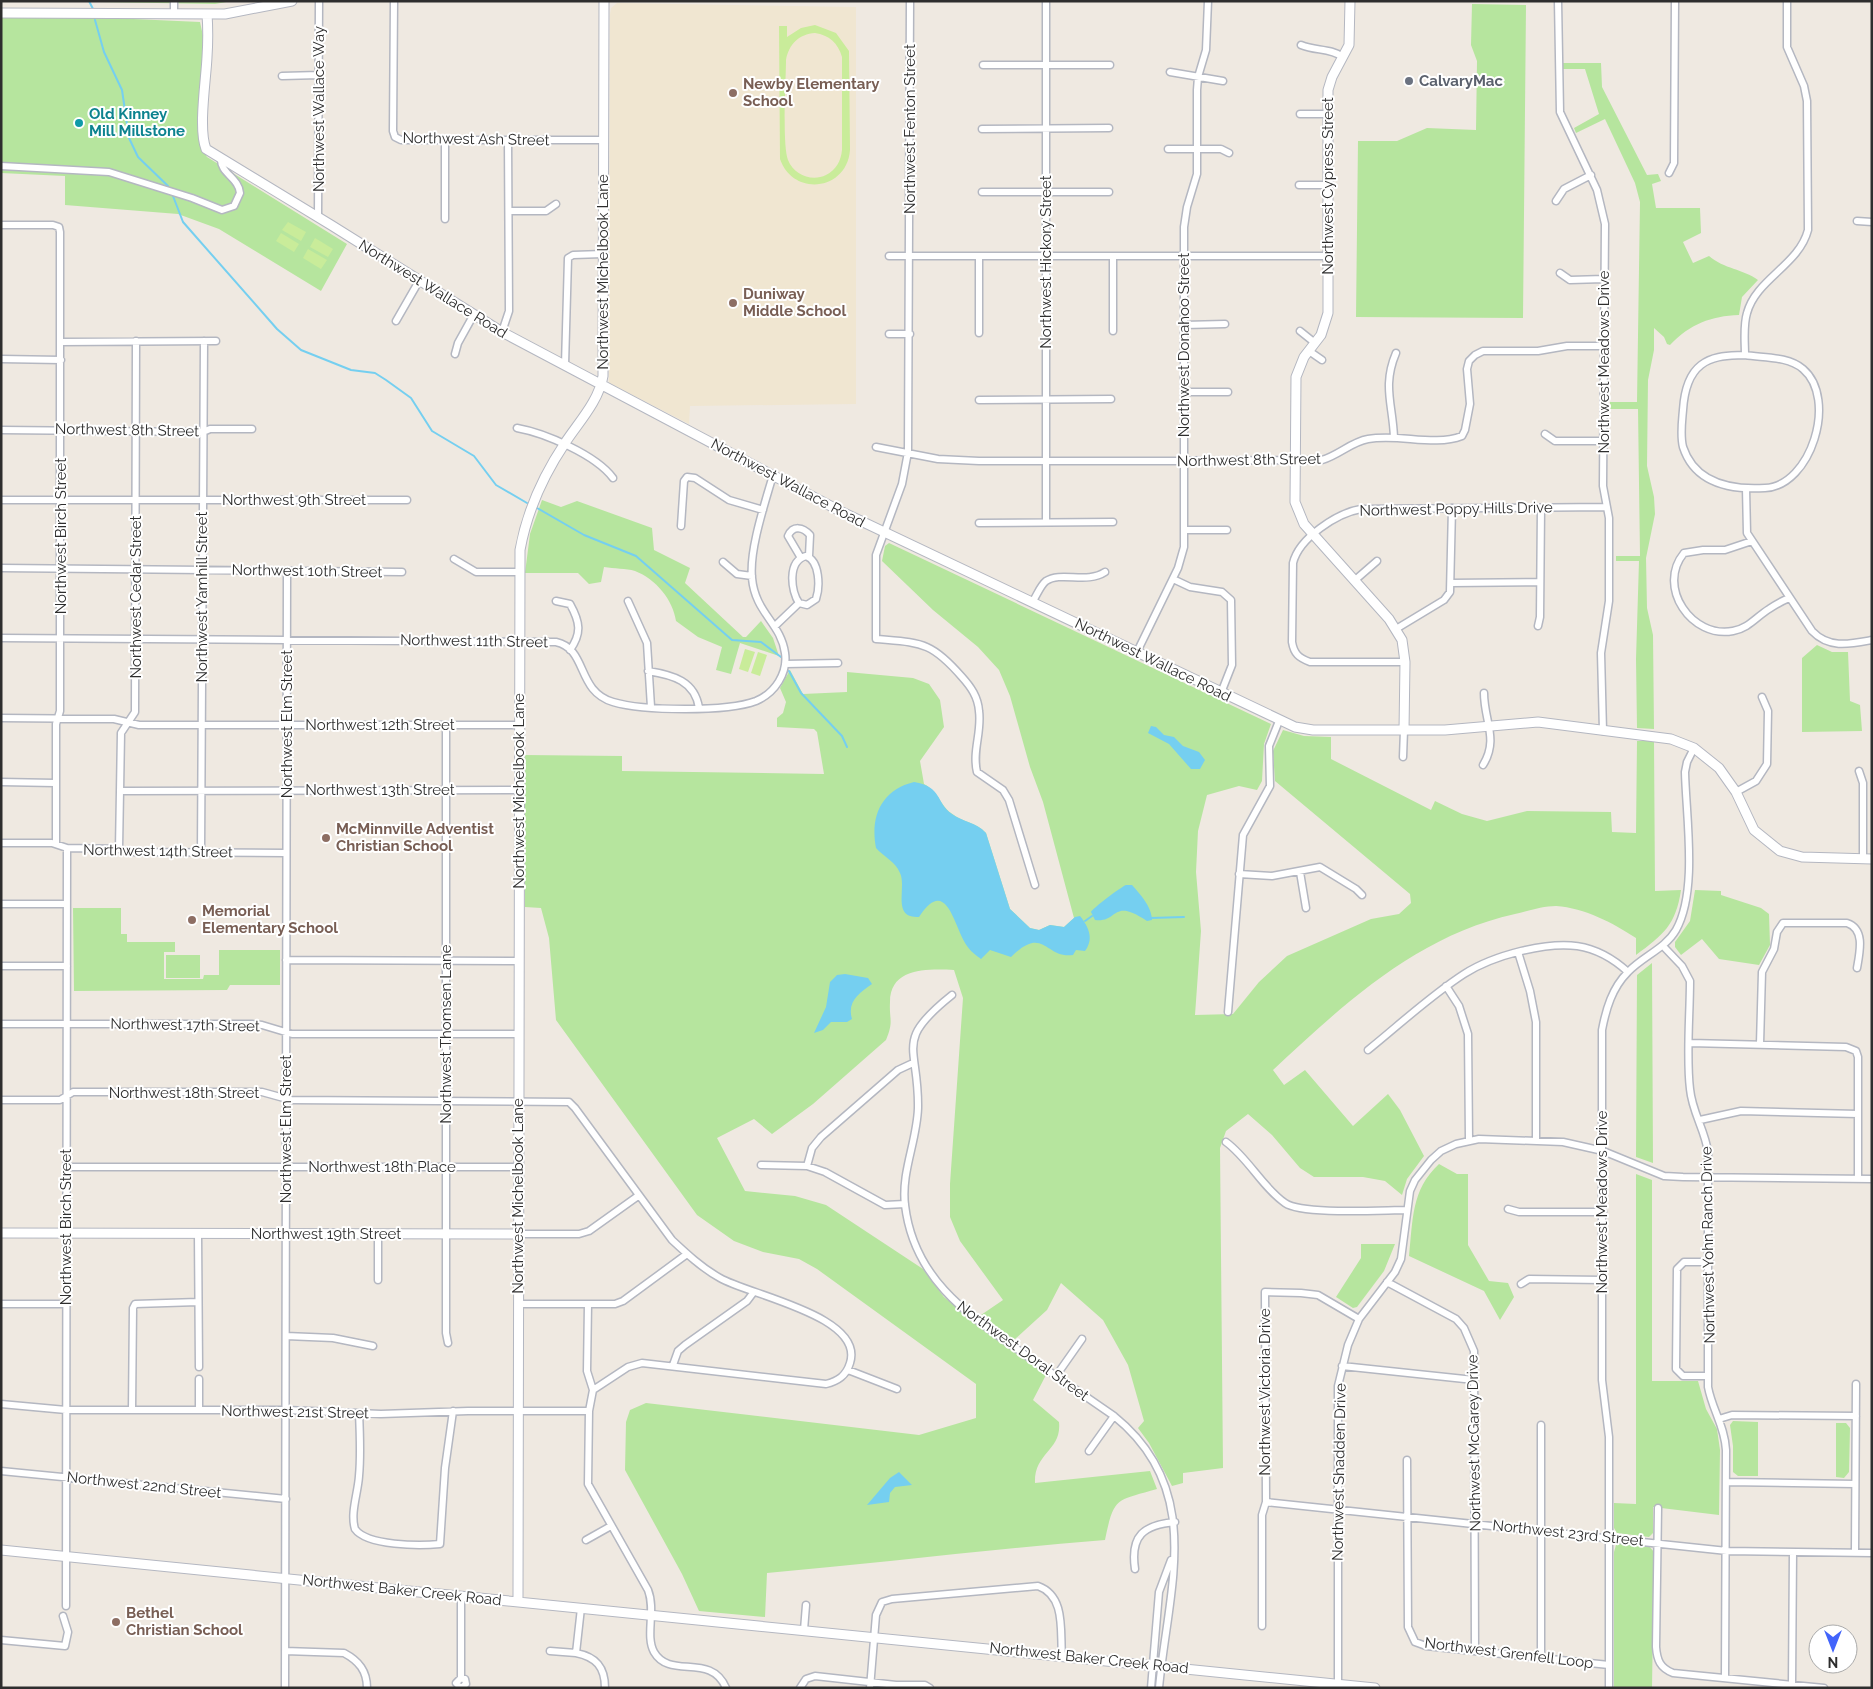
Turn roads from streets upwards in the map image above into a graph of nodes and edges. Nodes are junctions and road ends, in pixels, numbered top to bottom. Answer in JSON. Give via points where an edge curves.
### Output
{"nodes":[{"id":1,"x":174,"y":1,"type":"edge"},
{"id":2,"x":292,"y":1,"type":"edge"},
{"id":3,"x":319,"y":1,"type":"edge"},
{"id":4,"x":394,"y":1,"type":"edge"},
{"id":5,"x":604,"y":1,"type":"edge"},
{"id":6,"x":910,"y":1,"type":"edge"},
{"id":7,"x":1046,"y":1,"type":"edge"},
{"id":8,"x":1208,"y":1,"type":"edge"},
{"id":9,"x":1350,"y":1,"type":"edge"},
{"id":10,"x":1558,"y":1,"type":"edge"},
{"id":11,"x":1675,"y":1,"type":"edge"},
{"id":12,"x":1787,"y":1,"type":"edge"},
{"id":13,"x":1,"y":13,"type":"edge"},
{"id":14,"x":174,"y":14,"type":"junction"},
{"id":15,"x":207,"y":14,"type":"junction"},
{"id":16,"x":1301,"y":44,"type":"dead end"},
{"id":17,"x":1343,"y":57,"type":"junction"},
{"id":18,"x":983,"y":65,"type":"dead end"},
{"id":19,"x":1046,"y":65,"type":"junction"},
{"id":20,"x":1110,"y":65,"type":"dead end"},
{"id":21,"x":1170,"y":72,"type":"dead end"},
{"id":22,"x":282,"y":76,"type":"dead end"},
{"id":23,"x":319,"y":76,"type":"junction"},
{"id":24,"x":1198,"y":77,"type":"junction"},
{"id":25,"x":1223,"y":81,"type":"dead end"},
{"id":26,"x":1300,"y":114,"type":"dead end"},
{"id":27,"x":1328,"y":114,"type":"junction"},
{"id":28,"x":1046,"y":128,"type":"junction"},
{"id":29,"x":1109,"y":128,"type":"dead end"},
{"id":30,"x":982,"y":129,"type":"dead end"},
{"id":31,"x":445,"y":140,"type":"junction"},
{"id":32,"x":508,"y":140,"type":"junction"},
{"id":33,"x":604,"y":140,"type":"junction"},
{"id":34,"x":1168,"y":149,"type":"dead end"},
{"id":35,"x":1197,"y":149,"type":"junction"},
{"id":36,"x":1229,"y":153,"type":"dead end"},
{"id":37,"x":222,"y":159,"type":"junction"},
{"id":38,"x":1,"y":166,"type":"edge"},
{"id":39,"x":1668,"y":173,"type":"dead end"},
{"id":40,"x":1591,"y":175,"type":"junction"},
{"id":41,"x":1299,"y":185,"type":"dead end"},
{"id":42,"x":1328,"y":185,"type":"junction"},
{"id":43,"x":982,"y":192,"type":"dead end"},
{"id":44,"x":1046,"y":192,"type":"junction"},
{"id":45,"x":1109,"y":192,"type":"dead end"},
{"id":46,"x":1556,"y":201,"type":"dead end"},
{"id":47,"x":556,"y":204,"type":"dead end"},
{"id":48,"x":508,"y":211,"type":"junction"},
{"id":49,"x":318,"y":217,"type":"junction"},
{"id":50,"x":445,"y":220,"type":"dead end"},
{"id":51,"x":1857,"y":221,"type":"dead end"},
{"id":52,"x":1872,"y":222,"type":"edge"},
{"id":53,"x":1,"y":225,"type":"edge"},
{"id":54,"x":604,"y":254,"type":"junction"},
{"id":55,"x":889,"y":256,"type":"dead end"},
{"id":56,"x":910,"y":256,"type":"junction"},
{"id":57,"x":979,"y":256,"type":"junction"},
{"id":58,"x":1046,"y":256,"type":"junction"},
{"id":59,"x":1113,"y":256,"type":"junction"},
{"id":60,"x":1185,"y":256,"type":"junction"},
{"id":61,"x":1328,"y":256,"type":"junction"},
{"id":62,"x":1560,"y":273,"type":"dead end"},
{"id":63,"x":1604,"y":279,"type":"junction"},
{"id":64,"x":419,"y":281,"type":"junction"},
{"id":65,"x":473,"y":316,"type":"junction"},
{"id":66,"x":396,"y":321,"type":"dead end"},
{"id":67,"x":1226,"y":324,"type":"dead end"},
{"id":68,"x":1184,"y":325,"type":"junction"},
{"id":69,"x":1300,"y":331,"type":"dead end"},
{"id":70,"x":502,"y":332,"type":"junction"},
{"id":71,"x":1113,"y":332,"type":"dead end"},
{"id":72,"x":979,"y":333,"type":"dead end"},
{"id":73,"x":889,"y":334,"type":"dead end"},
{"id":74,"x":910,"y":334,"type":"junction"},
{"id":75,"x":136,"y":341,"type":"junction"},
{"id":76,"x":204,"y":341,"type":"junction"},
{"id":77,"x":216,"y":341,"type":"dead end"},
{"id":78,"x":60,"y":342,"type":"junction"},
{"id":79,"x":1603,"y":346,"type":"junction"},
{"id":80,"x":1312,"y":347,"type":"junction"},
{"id":81,"x":455,"y":354,"type":"dead end"},
{"id":82,"x":1396,"y":354,"type":"dead end"},
{"id":83,"x":1745,"y":355,"type":"junction"},
{"id":84,"x":1,"y":360,"type":"edge"},
{"id":85,"x":61,"y":360,"type":"junction"},
{"id":86,"x":1322,"y":360,"type":"dead end"},
{"id":87,"x":565,"y":365,"type":"junction"},
{"id":88,"x":602,"y":384,"type":"junction"},
{"id":89,"x":1184,"y":392,"type":"junction"},
{"id":90,"x":1228,"y":392,"type":"dead end"},
{"id":91,"x":979,"y":400,"type":"dead end"},
{"id":92,"x":1046,"y":400,"type":"junction"},
{"id":93,"x":1111,"y":400,"type":"dead end"},
{"id":94,"x":517,"y":428,"type":"dead end"},
{"id":95,"x":62,"y":429,"type":"junction"},
{"id":96,"x":252,"y":429,"type":"dead end"},
{"id":97,"x":1,"y":430,"type":"edge"},
{"id":98,"x":136,"y":431,"type":"junction"},
{"id":99,"x":203,"y":432,"type":"junction"},
{"id":100,"x":1545,"y":434,"type":"dead end"},
{"id":101,"x":1394,"y":438,"type":"junction"},
{"id":102,"x":1603,"y":441,"type":"junction"},
{"id":103,"x":564,"y":445,"type":"junction"},
{"id":104,"x":876,"y":447,"type":"dead end"},
{"id":105,"x":908,"y":452,"type":"junction"},
{"id":106,"x":1046,"y":461,"type":"junction"},
{"id":107,"x":1184,"y":461,"type":"junction"},
{"id":108,"x":1295,"y":461,"type":"junction"},
{"id":109,"x":773,"y":475,"type":"junction"},
{"id":110,"x":613,"y":478,"type":"dead end"},
{"id":111,"x":1746,"y":488,"type":"junction"},
{"id":112,"x":1,"y":500,"type":"edge"},
{"id":113,"x":62,"y":500,"type":"junction"},
{"id":114,"x":136,"y":500,"type":"junction"},
{"id":115,"x":203,"y":500,"type":"junction"},
{"id":116,"x":408,"y":500,"type":"dead end"},
{"id":117,"x":1607,"y":507,"type":"junction"},
{"id":118,"x":1452,"y":508,"type":"junction"},
{"id":119,"x":1541,"y":508,"type":"junction"},
{"id":120,"x":763,"y":510,"type":"junction"},
{"id":121,"x":1046,"y":522,"type":"junction"},
{"id":122,"x":1113,"y":522,"type":"dead end"},
{"id":123,"x":979,"y":523,"type":"dead end"},
{"id":124,"x":681,"y":526,"type":"dead end"},
{"id":125,"x":1185,"y":530,"type":"junction"},
{"id":126,"x":1227,"y":530,"type":"dead end"},
{"id":127,"x":885,"y":533,"type":"junction"},
{"id":128,"x":1314,"y":535,"type":"junction"},
{"id":129,"x":1752,"y":541,"type":"junction"},
{"id":130,"x":809,"y":556,"type":"junction"},
{"id":131,"x":800,"y":558,"type":"junction"},
{"id":132,"x":454,"y":560,"type":"dead end"},
{"id":133,"x":1377,"y":561,"type":"dead end"},
{"id":134,"x":723,"y":562,"type":"dead end"},
{"id":135,"x":1,"y":568,"type":"edge"},
{"id":136,"x":61,"y":569,"type":"junction"},
{"id":137,"x":135,"y":570,"type":"junction"},
{"id":138,"x":202,"y":570,"type":"junction"},
{"id":139,"x":287,"y":571,"type":"junction"},
{"id":140,"x":402,"y":572,"type":"dead end"},
{"id":141,"x":519,"y":572,"type":"junction"},
{"id":142,"x":1105,"y":572,"type":"dead end"},
{"id":143,"x":752,"y":576,"type":"junction"},
{"id":144,"x":1173,"y":579,"type":"junction"},
{"id":145,"x":1354,"y":581,"type":"junction"},
{"id":146,"x":1451,"y":582,"type":"junction"},
{"id":147,"x":1540,"y":582,"type":"junction"},
{"id":148,"x":1789,"y":598,"type":"junction"},
{"id":149,"x":556,"y":601,"type":"dead end"},
{"id":150,"x":628,"y":601,"type":"dead end"},
{"id":151,"x":1033,"y":601,"type":"junction"},
{"id":152,"x":799,"y":603,"type":"junction"},
{"id":153,"x":775,"y":626,"type":"junction"},
{"id":154,"x":1538,"y":626,"type":"dead end"},
{"id":155,"x":1396,"y":629,"type":"junction"},
{"id":156,"x":1,"y":638,"type":"edge"},
{"id":157,"x":60,"y":639,"type":"junction"},
{"id":158,"x":136,"y":640,"type":"junction"},
{"id":159,"x":202,"y":640,"type":"junction"},
{"id":160,"x":287,"y":640,"type":"junction"},
{"id":161,"x":1872,"y":640,"type":"edge"},
{"id":162,"x":519,"y":642,"type":"junction"},
{"id":163,"x":570,"y":650,"type":"junction"},
{"id":164,"x":1137,"y":652,"type":"junction"},
{"id":165,"x":1405,"y":662,"type":"junction"},
{"id":166,"x":838,"y":663,"type":"dead end"},
{"id":167,"x":785,"y":664,"type":"junction"},
{"id":168,"x":648,"y":671,"type":"junction"},
{"id":169,"x":1221,"y":693,"type":"junction"},
{"id":170,"x":1484,"y":693,"type":"dead end"},
{"id":171,"x":1762,"y":697,"type":"dead end"},
{"id":172,"x":650,"y":707,"type":"junction"},
{"id":173,"x":699,"y":708,"type":"junction"},
{"id":174,"x":1,"y":718,"type":"edge"},
{"id":175,"x":58,"y":718,"type":"junction"},
{"id":176,"x":1279,"y":721,"type":"junction"},
{"id":177,"x":128,"y":723,"type":"junction"},
{"id":178,"x":202,"y":725,"type":"junction"},
{"id":179,"x":286,"y":725,"type":"junction"},
{"id":180,"x":446,"y":725,"type":"junction"},
{"id":181,"x":519,"y":725,"type":"junction"},
{"id":182,"x":1489,"y":726,"type":"junction"},
{"id":183,"x":1404,"y":730,"type":"junction"},
{"id":184,"x":1603,"y":731,"type":"junction"},
{"id":185,"x":1694,"y":748,"type":"junction"},
{"id":186,"x":1403,"y":757,"type":"dead end"},
{"id":187,"x":1483,"y":765,"type":"dead end"},
{"id":188,"x":1859,"y":772,"type":"dead end"},
{"id":189,"x":1,"y":782,"type":"edge"},
{"id":190,"x":55,"y":782,"type":"junction"},
{"id":191,"x":286,"y":790,"type":"junction"},
{"id":192,"x":446,"y":790,"type":"junction"},
{"id":193,"x":519,"y":790,"type":"junction"},
{"id":194,"x":120,"y":791,"type":"junction"},
{"id":195,"x":202,"y":791,"type":"junction"},
{"id":196,"x":1736,"y":792,"type":"junction"},
{"id":197,"x":1,"y":843,"type":"edge"},
{"id":198,"x":56,"y":844,"type":"junction"},
{"id":199,"x":67,"y":848,"type":"junction"},
{"id":200,"x":119,"y":849,"type":"junction"},
{"id":201,"x":202,"y":852,"type":"junction"},
{"id":202,"x":286,"y":853,"type":"junction"},
{"id":203,"x":1869,"y":857,"type":"edge"},
{"id":204,"x":1300,"y":872,"type":"junction"},
{"id":205,"x":1239,"y":874,"type":"junction"},
{"id":206,"x":1035,"y":885,"type":"dead end"},
{"id":207,"x":1362,"y":896,"type":"dead end"},
{"id":208,"x":1,"y":904,"type":"edge"},
{"id":209,"x":67,"y":904,"type":"junction"},
{"id":210,"x":1306,"y":908,"type":"dead end"},
{"id":211,"x":1663,"y":946,"type":"junction"},
{"id":212,"x":1518,"y":952,"type":"junction"},
{"id":213,"x":286,"y":960,"type":"junction"},
{"id":214,"x":446,"y":961,"type":"junction"},
{"id":215,"x":518,"y":961,"type":"junction"},
{"id":216,"x":1,"y":966,"type":"edge"},
{"id":217,"x":67,"y":966,"type":"junction"},
{"id":218,"x":1857,"y":968,"type":"dead end"},
{"id":219,"x":1628,"y":972,"type":"junction"},
{"id":220,"x":1446,"y":986,"type":"junction"},
{"id":221,"x":952,"y":995,"type":"dead end"},
{"id":222,"x":1228,"y":1012,"type":"dead end"},
{"id":223,"x":1,"y":1024,"type":"edge"},
{"id":224,"x":67,"y":1024,"type":"junction"},
{"id":225,"x":286,"y":1033,"type":"junction"},
{"id":226,"x":446,"y":1033,"type":"junction"},
{"id":227,"x":518,"y":1034,"type":"junction"},
{"id":228,"x":1690,"y":1043,"type":"junction"},
{"id":229,"x":1760,"y":1044,"type":"junction"},
{"id":230,"x":1368,"y":1050,"type":"dead end"},
{"id":231,"x":913,"y":1064,"type":"junction"},
{"id":232,"x":66,"y":1096,"type":"junction"},
{"id":233,"x":286,"y":1099,"type":"junction"},
{"id":234,"x":1,"y":1100,"type":"edge"},
{"id":235,"x":518,"y":1100,"type":"junction"},
{"id":236,"x":446,"y":1101,"type":"junction"},
{"id":237,"x":1858,"y":1114,"type":"junction"},
{"id":238,"x":1700,"y":1120,"type":"junction"},
{"id":239,"x":1469,"y":1140,"type":"junction"},
{"id":240,"x":1536,"y":1141,"type":"junction"},
{"id":241,"x":1226,"y":1142,"type":"dead end"},
{"id":242,"x":1603,"y":1151,"type":"junction"},
{"id":243,"x":761,"y":1165,"type":"dead end"},
{"id":244,"x":807,"y":1166,"type":"junction"},
{"id":245,"x":66,"y":1167,"type":"junction"},
{"id":246,"x":446,"y":1167,"type":"junction"},
{"id":247,"x":518,"y":1167,"type":"junction"},
{"id":248,"x":286,"y":1168,"type":"junction"},
{"id":249,"x":1710,"y":1177,"type":"junction"},
{"id":250,"x":1858,"y":1179,"type":"junction"},
{"id":251,"x":1872,"y":1179,"type":"edge"},
{"id":252,"x":638,"y":1196,"type":"junction"},
{"id":253,"x":905,"y":1204,"type":"junction"},
{"id":254,"x":1508,"y":1209,"type":"dead end"},
{"id":255,"x":1407,"y":1210,"type":"junction"},
{"id":256,"x":1603,"y":1212,"type":"junction"},
{"id":257,"x":1,"y":1233,"type":"edge"},
{"id":258,"x":66,"y":1233,"type":"junction"},
{"id":259,"x":198,"y":1234,"type":"junction"},
{"id":260,"x":286,"y":1234,"type":"junction"},
{"id":261,"x":378,"y":1234,"type":"junction"},
{"id":262,"x":446,"y":1234,"type":"junction"},
{"id":263,"x":518,"y":1234,"type":"junction"},
{"id":264,"x":687,"y":1254,"type":"junction"},
{"id":265,"x":1710,"y":1262,"type":"junction"},
{"id":266,"x":378,"y":1280,"type":"dead end"},
{"id":267,"x":1602,"y":1280,"type":"junction"},
{"id":268,"x":1387,"y":1282,"type":"junction"},
{"id":269,"x":1521,"y":1284,"type":"dead end"},
{"id":270,"x":753,"y":1293,"type":"junction"},
{"id":271,"x":198,"y":1302,"type":"junction"},
{"id":272,"x":1,"y":1304,"type":"edge"},
{"id":273,"x":66,"y":1304,"type":"junction"},
{"id":274,"x":518,"y":1304,"type":"junction"},
{"id":275,"x":588,"y":1304,"type":"junction"},
{"id":276,"x":1359,"y":1319,"type":"junction"},
{"id":277,"x":286,"y":1336,"type":"junction"},
{"id":278,"x":1082,"y":1339,"type":"dead end"},
{"id":279,"x":448,"y":1343,"type":"dead end"},
{"id":280,"x":373,"y":1346,"type":"dead end"},
{"id":281,"x":673,"y":1365,"type":"junction"},
{"id":282,"x":1342,"y":1366,"type":"junction"},
{"id":283,"x":199,"y":1367,"type":"dead end"},
{"id":284,"x":848,"y":1370,"type":"junction"},
{"id":285,"x":1056,"y":1376,"type":"junction"},
{"id":286,"x":1708,"y":1376,"type":"junction"},
{"id":287,"x":199,"y":1378,"type":"dead end"},
{"id":288,"x":1474,"y":1380,"type":"junction"},
{"id":289,"x":1856,"y":1384,"type":"dead end"},
{"id":290,"x":897,"y":1389,"type":"dead end"},
{"id":291,"x":592,"y":1390,"type":"junction"},
{"id":292,"x":1,"y":1404,"type":"edge"},
{"id":293,"x":66,"y":1410,"type":"junction"},
{"id":294,"x":132,"y":1410,"type":"junction"},
{"id":295,"x":199,"y":1410,"type":"junction"},
{"id":296,"x":286,"y":1410,"type":"junction"},
{"id":297,"x":453,"y":1411,"type":"junction"},
{"id":298,"x":518,"y":1411,"type":"junction"},
{"id":299,"x":589,"y":1411,"type":"junction"},
{"id":300,"x":359,"y":1413,"type":"junction"},
{"id":301,"x":1114,"y":1416,"type":"junction"},
{"id":302,"x":1856,"y":1416,"type":"junction"},
{"id":303,"x":1719,"y":1419,"type":"junction"},
{"id":304,"x":1541,"y":1425,"type":"dead end"},
{"id":305,"x":1089,"y":1451,"type":"dead end"},
{"id":306,"x":1408,"y":1460,"type":"dead end"},
{"id":307,"x":1,"y":1471,"type":"edge"},
{"id":308,"x":66,"y":1478,"type":"junction"},
{"id":309,"x":1727,"y":1482,"type":"junction"},
{"id":310,"x":1855,"y":1484,"type":"junction"},
{"id":311,"x":286,"y":1499,"type":"junction"},
{"id":312,"x":1266,"y":1502,"type":"junction"},
{"id":313,"x":1658,"y":1508,"type":"dead end"},
{"id":314,"x":1338,"y":1509,"type":"junction"},
{"id":315,"x":1408,"y":1517,"type":"junction"},
{"id":316,"x":1175,"y":1522,"type":"junction"},
{"id":317,"x":1475,"y":1524,"type":"junction"},
{"id":318,"x":611,"y":1526,"type":"junction"},
{"id":319,"x":1542,"y":1531,"type":"junction"},
{"id":320,"x":1610,"y":1538,"type":"junction"},
{"id":321,"x":586,"y":1540,"type":"dead end"},
{"id":322,"x":1658,"y":1543,"type":"junction"},
{"id":323,"x":1,"y":1550,"type":"edge"},
{"id":324,"x":1727,"y":1551,"type":"junction"},
{"id":325,"x":1793,"y":1552,"type":"junction"},
{"id":326,"x":1855,"y":1552,"type":"junction"},
{"id":327,"x":1872,"y":1552,"type":"edge"},
{"id":328,"x":1173,"y":1556,"type":"junction"},
{"id":329,"x":66,"y":1557,"type":"junction"},
{"id":330,"x":1135,"y":1569,"type":"dead end"},
{"id":331,"x":286,"y":1578,"type":"junction"},
{"id":332,"x":462,"y":1596,"type":"junction"},
{"id":333,"x":518,"y":1602,"type":"junction"},
{"id":334,"x":806,"y":1605,"type":"dead end"},
{"id":335,"x":66,"y":1606,"type":"dead end"},
{"id":336,"x":581,"y":1608,"type":"junction"},
{"id":337,"x":652,"y":1615,"type":"junction"},
{"id":338,"x":63,"y":1616,"type":"dead end"},
{"id":339,"x":1262,"y":1626,"type":"dead end"},
{"id":340,"x":804,"y":1630,"type":"junction"},
{"id":341,"x":873,"y":1637,"type":"junction"},
{"id":342,"x":1,"y":1640,"type":"edge"},
{"id":343,"x":550,"y":1651,"type":"dead end"},
{"id":344,"x":1475,"y":1651,"type":"junction"},
{"id":345,"x":285,"y":1652,"type":"junction"},
{"id":346,"x":576,"y":1653,"type":"junction"},
{"id":347,"x":1062,"y":1656,"type":"junction"},
{"id":348,"x":1541,"y":1658,"type":"junction"},
{"id":349,"x":1157,"y":1665,"type":"junction"},
{"id":350,"x":1609,"y":1665,"type":"junction"},
{"id":351,"x":1725,"y":1678,"type":"junction"},
{"id":352,"x":1792,"y":1684,"type":"junction"},
{"id":353,"x":870,"y":1685,"type":"edge"},
{"id":354,"x":1338,"y":1686,"type":"edge"},
{"id":355,"x":285,"y":1688,"type":"edge"},
{"id":356,"x":367,"y":1688,"type":"edge"},
{"id":357,"x":461,"y":1688,"type":"edge"},
{"id":358,"x":605,"y":1688,"type":"edge"},
{"id":359,"x":726,"y":1688,"type":"edge"},
{"id":360,"x":800,"y":1688,"type":"edge"},
{"id":361,"x":930,"y":1688,"type":"edge"},
{"id":362,"x":1150,"y":1688,"type":"edge"},
{"id":363,"x":1159,"y":1688,"type":"edge"},
{"id":364,"x":1375,"y":1688,"type":"edge"},
{"id":365,"x":1609,"y":1688,"type":"edge"},
{"id":366,"x":1824,"y":1688,"type":"edge"}],
"edges":[{"from":1,"to":14,"type":"street"},
{"from":2,"to":15,"type":"street","via":[[245,11]]},
{"from":3,"to":23,"type":"street","name":"Northwest Wallace Way"},
{"from":4,"to":31,"type":"street","name":"Northwest Ash Street","via":[[395,137],[401,140]]},
{"from":5,"to":33,"type":"street","name":"Northwest Michelbook Lane"},
{"from":6,"to":56,"type":"street","name":"Northwest Fenton Street"},
{"from":7,"to":19,"type":"street","name":"Northwest Hickory Street"},
{"from":8,"to":24,"type":"street","name":"Northwest Donahoo Street","via":[[1207,44]]},
{"from":9,"to":17,"type":"street","name":"Northwest Cypress Street","via":[[1350,38]]},
{"from":10,"to":40,"type":"street","name":"Northwest Meadows Drive","via":[[1560,112]]},
{"from":11,"to":39,"type":"street","via":[[1674,162]]},
{"from":12,"to":83,"type":"street","via":[[1787,47],[1807,100],[1808,230],[1793,256],[1750,304],[1745,324]]},
{"from":13,"to":14,"type":"street"},
{"from":14,"to":15,"type":"street"},
{"from":15,"to":37,"type":"street","name":"Northwest Wallace Road","via":[[204,135],[206,150]]},
{"from":16,"to":17,"type":"street","via":[[1312,49],[1331,50]]},
{"from":17,"to":27,"type":"street","name":"Northwest Cypress Street","via":[[1329,83]]},
{"from":18,"to":19,"type":"street"},
{"from":19,"to":20,"type":"street"},
{"from":19,"to":28,"type":"street","name":"Northwest Hickory Street"},
{"from":21,"to":24,"type":"street"},
{"from":22,"to":23,"type":"street"},
{"from":23,"to":49,"type":"street","name":"Northwest Wallace Way"},
{"from":24,"to":25,"type":"street"},
{"from":24,"to":35,"type":"street","name":"Northwest Donahoo Street"},
{"from":26,"to":27,"type":"street"},
{"from":27,"to":42,"type":"street","name":"Northwest Cypress Street"},
{"from":28,"to":29,"type":"street"},
{"from":28,"to":30,"type":"street"},
{"from":28,"to":44,"type":"street","name":"Northwest Hickory Street"},
{"from":31,"to":32,"type":"street","name":"Northwest Ash Street"},
{"from":31,"to":50,"type":"street"},
{"from":32,"to":33,"type":"street","name":"Northwest Ash Street"},
{"from":32,"to":48,"type":"street"},
{"from":33,"to":54,"type":"street","name":"Northwest Michelbook Lane"},
{"from":34,"to":35,"type":"street"},
{"from":35,"to":36,"type":"street","via":[[1221,149]]},
{"from":35,"to":60,"type":"street","name":"Northwest Donahoo Street","via":[[1195,186],[1185,218]]},
{"from":37,"to":38,"type":"street","via":[[223,168],[237,183],[240,193],[234,206],[222,210],[109,172]]},
{"from":37,"to":49,"type":"street","name":"Northwest Wallace Road"},
{"from":40,"to":46,"type":"street","via":[[1564,190]]},
{"from":40,"to":63,"type":"street","name":"Northwest Meadows Drive","via":[[1604,213]]},
{"from":41,"to":42,"type":"street"},
{"from":42,"to":61,"type":"street","name":"Northwest Cypress Street"},
{"from":43,"to":44,"type":"street"},
{"from":44,"to":45,"type":"street"},
{"from":44,"to":58,"type":"street","name":"Northwest Hickory Street"},
{"from":47,"to":48,"type":"street","via":[[546,211]]},
{"from":48,"to":70,"type":"street","via":[[510,311]]},
{"from":49,"to":64,"type":"street","name":"Northwest Wallace Road"},
{"from":51,"to":52,"type":"street"},
{"from":53,"to":78,"type":"street","name":"Northwest Birch Street","via":[[59,227]]},
{"from":54,"to":87,"type":"street","via":[[568,258]]},
{"from":54,"to":88,"type":"street","name":"Northwest Michelbook Lane"},
{"from":55,"to":56,"type":"street"},
{"from":56,"to":57,"type":"street"},
{"from":56,"to":74,"type":"street","name":"Northwest Fenton Street"},
{"from":57,"to":58,"type":"street"},
{"from":57,"to":72,"type":"street"},
{"from":58,"to":59,"type":"street"},
{"from":58,"to":92,"type":"street","name":"Northwest Hickory Street"},
{"from":59,"to":60,"type":"street"},
{"from":59,"to":71,"type":"street"},
{"from":60,"to":61,"type":"street"},
{"from":60,"to":68,"type":"street","name":"Northwest Donahoo Street"},
{"from":61,"to":80,"type":"street","name":"Northwest Cypress Street","via":[[1328,313],[1325,326]]},
{"from":62,"to":63,"type":"street","via":[[1570,280]]},
{"from":63,"to":79,"type":"street","name":"Northwest Meadows Drive"},
{"from":64,"to":65,"type":"street","name":"Northwest Wallace Road"},
{"from":64,"to":66,"type":"street"},
{"from":65,"to":70,"type":"street","name":"Northwest Wallace Road"},
{"from":65,"to":81,"type":"street"},
{"from":67,"to":68,"type":"street"},
{"from":68,"to":89,"type":"street","name":"Northwest Donahoo Street"},
{"from":69,"to":80,"type":"street"},
{"from":70,"to":87,"type":"street","name":"Northwest Wallace Road"},
{"from":73,"to":74,"type":"street"},
{"from":74,"to":105,"type":"street","name":"Northwest Fenton Street"},
{"from":75,"to":76,"type":"street"},
{"from":75,"to":78,"type":"street"},
{"from":75,"to":98,"type":"street","name":"Northwest Cedar Street"},
{"from":76,"to":77,"type":"street"},
{"from":76,"to":99,"type":"street","name":"Northwest Yamhill Street"},
{"from":78,"to":85,"type":"street","name":"Northwest Birch Street"},
{"from":79,"to":101,"type":"street","name":"Northwest 8th Street","via":[[1483,351],[1469,361],[1467,369],[1470,404],[1462,436],[1440,440]]},
{"from":79,"to":102,"type":"street","name":"Northwest Meadows Drive"},
{"from":80,"to":86,"type":"street"},
{"from":80,"to":108,"type":"street","name":"Northwest Cypress Street","via":[[1298,367],[1296,377]]},
{"from":82,"to":101,"type":"street","via":[[1390,368],[1388,388]]},
{"from":83,"to":111,"type":"street","via":[[1718,357],[1699,366],[1686,390],[1681,433],[1689,460],[1701,473],[1720,485]]},
{"from":83,"to":111,"type":"street","via":[[1787,361],[1804,369],[1813,384],[1819,410],[1814,440],[1799,470],[1781,484]]},
{"from":84,"to":85,"type":"street"},
{"from":85,"to":95,"type":"street","name":"Northwest Birch Street"},
{"from":87,"to":88,"type":"street","name":"Northwest Wallace Road"},
{"from":88,"to":103,"type":"street","name":"Northwest Michelbook Lane"},
{"from":88,"to":109,"type":"street","name":"Northwest Wallace Road"},
{"from":89,"to":90,"type":"street"},
{"from":89,"to":107,"type":"street","name":"Northwest Donahoo Street"},
{"from":91,"to":92,"type":"street"},
{"from":92,"to":93,"type":"street"},
{"from":92,"to":106,"type":"street","name":"Northwest Hickory Street"},
{"from":94,"to":103,"type":"street"},
{"from":95,"to":97,"type":"street","name":"Northwest 8th Street"},
{"from":95,"to":98,"type":"street","name":"Northwest 8th Street"},
{"from":95,"to":113,"type":"street","name":"Northwest Birch Street"},
{"from":96,"to":99,"type":"street","name":"Northwest 8th Street","via":[[210,429]]},
{"from":98,"to":99,"type":"street","name":"Northwest 8th Street"},
{"from":98,"to":114,"type":"street","name":"Northwest Cedar Street"},
{"from":99,"to":115,"type":"street","name":"Northwest Yamhill Street"},
{"from":100,"to":102,"type":"street","via":[[1555,441]]},
{"from":101,"to":108,"type":"street","name":"Northwest 8th Street","via":[[1358,441],[1322,460]]},
{"from":102,"to":117,"type":"street","name":"Northwest Meadows Drive","via":[[1603,486]]},
{"from":103,"to":110,"type":"street","via":[[605,468]]},
{"from":103,"to":141,"type":"street","name":"Northwest Michelbook Lane","via":[[542,483],[528,517],[520,550]]},
{"from":104,"to":105,"type":"street","name":"Northwest 8th Street"},
{"from":105,"to":106,"type":"street","name":"Northwest 8th Street","via":[[959,461]]},
{"from":105,"to":127,"type":"street","name":"Northwest Fenton Street","via":[[902,484]]},
{"from":106,"to":107,"type":"street","name":"Northwest 8th Street"},
{"from":106,"to":121,"type":"street","name":"Northwest Hickory Street"},
{"from":107,"to":108,"type":"street","name":"Northwest 8th Street"},
{"from":107,"to":125,"type":"street","name":"Northwest Donahoo Street"},
{"from":108,"to":128,"type":"street","name":"Northwest Cypress Street","via":[[1298,515]]},
{"from":109,"to":120,"type":"street"},
{"from":109,"to":127,"type":"street","name":"Northwest Wallace Road"},
{"from":111,"to":129,"type":"street","via":[[1746,527]]},
{"from":112,"to":113,"type":"street","name":"Northwest 9th Street"},
{"from":113,"to":114,"type":"street","name":"Northwest 9th Street"},
{"from":113,"to":136,"type":"street","name":"Northwest Birch Street"},
{"from":114,"to":115,"type":"street","name":"Northwest 9th Street"},
{"from":114,"to":137,"type":"street","name":"Northwest Cedar Street"},
{"from":115,"to":116,"type":"street","name":"Northwest 9th Street"},
{"from":115,"to":138,"type":"street","name":"Northwest Yamhill Street"},
{"from":117,"to":119,"type":"street","name":"Northwest Poppy Hills Drive"},
{"from":117,"to":184,"type":"street","name":"Northwest Meadows Drive","via":[[1609,601],[1601,653]]},
{"from":118,"to":119,"type":"street","name":"Northwest Poppy Hills Drive"},
{"from":118,"to":128,"type":"street","name":"Northwest Poppy Hills Drive","via":[[1347,511],[1334,517]]},
{"from":118,"to":146,"type":"street"},
{"from":119,"to":147,"type":"street"},
{"from":120,"to":124,"type":"street","via":[[734,502],[695,478],[687,477]]},
{"from":120,"to":143,"type":"street"},
{"from":121,"to":122,"type":"street"},
{"from":121,"to":123,"type":"street"},
{"from":125,"to":126,"type":"street"},
{"from":125,"to":144,"type":"street","name":"Northwest Donahoo Street","via":[[1183,553]]},
{"from":127,"to":151,"type":"street","name":"Northwest Wallace Road"},
{"from":127,"to":206,"type":"street","name":"Northwest Fenton Street","via":[[876,555],[876,639],[910,642],[935,650],[972,688],[979,710],[974,759],[978,772],[1003,790],[1009,800]]},
{"from":128,"to":145,"type":"street","name":"Northwest Cypress Street"},
{"from":128,"to":165,"type":"street","name":"Northwest Poppy Hills Drive","via":[[1295,553],[1293,563],[1292,642],[1295,653],[1310,662]]},
{"from":129,"to":148,"type":"street"},
{"from":129,"to":148,"type":"street","via":[[1725,550],[1684,553],[1674,576],[1676,595],[1684,611],[1704,628],[1729,632],[1748,625]]},
{"from":130,"to":131,"type":"street"},
{"from":130,"to":131,"type":"street","via":[[810,535],[797,528],[788,536]]},
{"from":130,"to":152,"type":"street","via":[[816,570],[817,595],[810,605]]},
{"from":131,"to":152,"type":"street","via":[[792,579],[794,595]]},
{"from":132,"to":141,"type":"street","via":[[476,572]]},
{"from":133,"to":145,"type":"street"},
{"from":134,"to":143,"type":"street","via":[[737,574]]},
{"from":135,"to":136,"type":"street","name":"Northwest 10th Street"},
{"from":136,"to":137,"type":"street","name":"Northwest 10th Street"},
{"from":136,"to":157,"type":"street","name":"Northwest Birch Street"},
{"from":137,"to":138,"type":"street","name":"Northwest 10th Street"},
{"from":137,"to":158,"type":"street","name":"Northwest Cedar Street"},
{"from":138,"to":139,"type":"street","name":"Northwest 10th Street"},
{"from":138,"to":159,"type":"street","name":"Northwest Yamhill Street"},
{"from":139,"to":140,"type":"street","name":"Northwest 10th Street"},
{"from":139,"to":160,"type":"street","name":"Northwest Elm Street"},
{"from":141,"to":162,"type":"street","name":"Northwest Michelbook Lane"},
{"from":142,"to":151,"type":"street","via":[[1096,578],[1052,578],[1041,586]]},
{"from":143,"to":153,"type":"street","via":[[758,605]]},
{"from":144,"to":164,"type":"street","name":"Northwest Donahoo Street"},
{"from":144,"to":169,"type":"street","via":[[1190,587],[1222,592],[1231,600],[1232,665]]},
{"from":145,"to":155,"type":"street","name":"Northwest Cypress Street"},
{"from":146,"to":147,"type":"street"},
{"from":146,"to":155,"type":"street","via":[[1450,592],[1444,600]]},
{"from":147,"to":154,"type":"street"},
{"from":148,"to":161,"type":"street","via":[[1818,637],[1838,644]]},
{"from":149,"to":163,"type":"street","via":[[570,604],[579,627],[579,636]]},
{"from":150,"to":168,"type":"street","via":[[647,643]]},
{"from":151,"to":164,"type":"street","name":"Northwest Wallace Road"},
{"from":152,"to":153,"type":"street"},
{"from":153,"to":167,"type":"street","via":[[783,643]]},
{"from":155,"to":165,"type":"street","name":"Northwest Cypress Street","via":[[1405,649]]},
{"from":156,"to":157,"type":"street","name":"Northwest 11th Street"},
{"from":157,"to":158,"type":"street","name":"Northwest 11th Street"},
{"from":157,"to":175,"type":"street","name":"Northwest Birch Street"},
{"from":158,"to":159,"type":"street","name":"Northwest 11th Street"},
{"from":158,"to":177,"type":"street","name":"Northwest Cedar Street","via":[[135,712]]},
{"from":159,"to":160,"type":"street","name":"Northwest 11th Street"},
{"from":159,"to":178,"type":"street","name":"Northwest Yamhill Street"},
{"from":160,"to":162,"type":"street","name":"Northwest 11th Street"},
{"from":160,"to":179,"type":"street","name":"Northwest Elm Street"},
{"from":162,"to":163,"type":"street","name":"Northwest 11th Street","via":[[556,642]]},
{"from":162,"to":181,"type":"street","name":"Northwest Michelbook Lane"},
{"from":163,"to":172,"type":"street","name":"Northwest 11th Street","via":[[580,663],[586,682],[601,697],[615,703]]},
{"from":164,"to":169,"type":"street","name":"Northwest Wallace Road"},
{"from":165,"to":183,"type":"street","name":"Northwest Cypress Street"},
{"from":166,"to":167,"type":"street"},
{"from":167,"to":173,"type":"street","name":"Northwest 11th Street","via":[[776,686],[756,701]]},
{"from":168,"to":172,"type":"street"},
{"from":168,"to":173,"type":"street","via":[[686,684],[697,695]]},
{"from":169,"to":176,"type":"street","name":"Northwest Wallace Road"},
{"from":170,"to":182,"type":"street"},
{"from":171,"to":196,"type":"street","via":[[1768,711],[1767,764],[1756,781]]},
{"from":172,"to":173,"type":"street","name":"Northwest 11th Street"},
{"from":174,"to":175,"type":"street","name":"Northwest 12th Street"},
{"from":175,"to":177,"type":"street","name":"Northwest 12th Street","via":[[114,719]]},
{"from":175,"to":190,"type":"street","name":"Northwest Birch Street"},
{"from":176,"to":183,"type":"street","name":"Northwest Wallace Road","via":[[1313,730]]},
{"from":176,"to":205,"type":"street","via":[[1269,746],[1270,786],[1243,834]]},
{"from":177,"to":178,"type":"street","name":"Northwest 12th Street"},
{"from":177,"to":194,"type":"street","name":"Northwest Cedar Street","via":[[121,733]]},
{"from":178,"to":179,"type":"street","name":"Northwest 12th Street"},
{"from":178,"to":195,"type":"street","name":"Northwest Yamhill Street"},
{"from":179,"to":180,"type":"street","name":"Northwest 12th Street"},
{"from":179,"to":191,"type":"street","name":"Northwest Elm Street"},
{"from":180,"to":181,"type":"street","name":"Northwest 12th Street"},
{"from":180,"to":192,"type":"street","name":"Northwest Thomsen Lane"},
{"from":181,"to":193,"type":"street","name":"Northwest Michelbook Lane"},
{"from":182,"to":183,"type":"street","name":"Northwest Wallace Road"},
{"from":182,"to":184,"type":"street","name":"Northwest Wallace Road","via":[[1538,722]]},
{"from":182,"to":187,"type":"street","via":[[1491,749]]},
{"from":183,"to":186,"type":"street"},
{"from":184,"to":185,"type":"street","name":"Northwest Wallace Road","via":[[1653,735]]},
{"from":185,"to":196,"type":"street","name":"Northwest Wallace Road","via":[[1719,768]]},
{"from":185,"to":211,"type":"street","name":"Northwest Meadows Drive","via":[[1685,772],[1687,904],[1675,932]]},
{"from":188,"to":203,"type":"street","via":[[1863,782]]},
{"from":189,"to":190,"type":"street"},
{"from":190,"to":198,"type":"street","name":"Northwest Birch Street"},
{"from":191,"to":192,"type":"street","name":"Northwest 13th Street"},
{"from":191,"to":195,"type":"street","name":"Northwest 13th Street"},
{"from":191,"to":202,"type":"street","name":"Northwest Elm Street"},
{"from":192,"to":193,"type":"street","name":"Northwest 13th Street"},
{"from":192,"to":214,"type":"street","name":"Northwest Thomsen Lane"},
{"from":193,"to":215,"type":"street","name":"Northwest Michelbook Lane"},
{"from":194,"to":195,"type":"street","name":"Northwest 13th Street"},
{"from":194,"to":200,"type":"street","name":"Northwest Cedar Street"},
{"from":195,"to":201,"type":"street","name":"Northwest Yamhill Street"},
{"from":196,"to":203,"type":"street","name":"Northwest Wallace Road","via":[[1754,830],[1780,851],[1802,857]]},
{"from":197,"to":198,"type":"street","name":"Northwest 14th Street"},
{"from":198,"to":199,"type":"street","name":"Northwest 14th Street"},
{"from":199,"to":200,"type":"street","name":"Northwest 14th Street"},
{"from":199,"to":209,"type":"street","name":"Northwest Birch Street"},
{"from":200,"to":201,"type":"street","name":"Northwest 14th Street","via":[[129,852]]},
{"from":201,"to":202,"type":"street","name":"Northwest 14th Street"},
{"from":202,"to":213,"type":"street","name":"Northwest Elm Street"},
{"from":204,"to":205,"type":"street","via":[[1272,876]]},
{"from":204,"to":207,"type":"street","via":[[1320,867]]},
{"from":204,"to":210,"type":"street"},
{"from":205,"to":222,"type":"street"},
{"from":208,"to":209,"type":"street"},
{"from":209,"to":217,"type":"street","name":"Northwest Birch Street"},
{"from":211,"to":219,"type":"street","name":"Northwest Meadows Drive"},
{"from":211,"to":228,"type":"street","name":"Northwest Yohn Ranch Drive","via":[[1688,974]]},
{"from":212,"to":219,"type":"street","via":[[1553,944],[1582,946],[1607,957]]},
{"from":212,"to":220,"type":"street","via":[[1480,965]]},
{"from":212,"to":240,"type":"street","via":[[1536,1022]]},
{"from":213,"to":214,"type":"street"},
{"from":213,"to":225,"type":"street","name":"Northwest Elm Street"},
{"from":214,"to":215,"type":"street"},
{"from":214,"to":226,"type":"street","name":"Northwest Thomsen Lane"},
{"from":215,"to":227,"type":"street","name":"Northwest Michelbook Lane"},
{"from":216,"to":217,"type":"street"},
{"from":217,"to":224,"type":"street","name":"Northwest Birch Street"},
{"from":218,"to":229,"type":"street","via":[[1859,934],[1854,926],[1847,923],[1783,923],[1762,972]]},
{"from":219,"to":242,"type":"street","name":"Northwest Meadows Drive","via":[[1614,991],[1602,1030]]},
{"from":220,"to":230,"type":"street"},
{"from":220,"to":239,"type":"street","via":[[1459,1006],[1468,1034]]},
{"from":221,"to":231,"type":"street","name":"Northwest Doral Street","via":[[921,1022],[915,1034]]},
{"from":223,"to":224,"type":"street","name":"Northwest 17th Street"},
{"from":224,"to":225,"type":"street","name":"Northwest 17th Street","via":[[252,1024]]},
{"from":224,"to":232,"type":"street","name":"Northwest Birch Street"},
{"from":225,"to":226,"type":"street","name":"Northwest 17th Street"},
{"from":225,"to":233,"type":"street","name":"Northwest Elm Street"},
{"from":226,"to":227,"type":"street","name":"Northwest 17th Street"},
{"from":226,"to":236,"type":"street","name":"Northwest Thomsen Lane"},
{"from":227,"to":235,"type":"street","name":"Northwest Michelbook Lane"},
{"from":228,"to":229,"type":"street"},
{"from":228,"to":238,"type":"street","name":"Northwest Yohn Ranch Drive","via":[[1689,1087]]},
{"from":229,"to":237,"type":"street","via":[[1846,1046],[1856,1051]]},
{"from":231,"to":244,"type":"street","via":[[898,1070],[821,1137],[812,1148]]},
{"from":231,"to":253,"type":"street","name":"Northwest Doral Street","via":[[917,1120],[905,1176]]},
{"from":232,"to":233,"type":"street","name":"Northwest 18th Street","via":[[73,1092],[262,1092]]},
{"from":232,"to":234,"type":"street","name":"Northwest 18th Street","via":[[60,1100]]},
{"from":232,"to":245,"type":"street","name":"Northwest Birch Street"},
{"from":233,"to":236,"type":"street","name":"Northwest 18th Street"},
{"from":233,"to":248,"type":"street","name":"Northwest Elm Street"},
{"from":235,"to":236,"type":"street","name":"Northwest 18th Street"},
{"from":235,"to":247,"type":"street","name":"Northwest Michelbook Lane"},
{"from":235,"to":252,"type":"street","name":"Northwest 18th Street","via":[[559,1100],[572,1104]]},
{"from":236,"to":246,"type":"street","name":"Northwest Thomsen Lane"},
{"from":237,"to":238,"type":"street","via":[[1741,1111]]},
{"from":237,"to":250,"type":"street"},
{"from":238,"to":249,"type":"street","name":"Northwest Yohn Ranch Drive","via":[[1706,1138]]},
{"from":239,"to":240,"type":"street"},
{"from":239,"to":255,"type":"street","name":"Northwest Shadden Drive","via":[[1441,1151],[1422,1169],[1410,1191]]},
{"from":240,"to":242,"type":"street","via":[[1563,1142]]},
{"from":241,"to":255,"type":"street","via":[[1240,1153],[1278,1198],[1295,1208]]},
{"from":242,"to":249,"type":"street","via":[[1664,1176]]},
{"from":242,"to":256,"type":"street","name":"Northwest Meadows Drive"},
{"from":243,"to":244,"type":"street"},
{"from":244,"to":253,"type":"street","via":[[885,1204]]},
{"from":245,"to":248,"type":"street","name":"Northwest 18th Place"},
{"from":245,"to":258,"type":"street","name":"Northwest Birch Street"},
{"from":246,"to":247,"type":"street","name":"Northwest 18th Place"},
{"from":246,"to":248,"type":"street","name":"Northwest 18th Place"},
{"from":246,"to":262,"type":"street","name":"Northwest Thomsen Lane"},
{"from":247,"to":263,"type":"street","name":"Northwest Michelbook Lane"},
{"from":248,"to":260,"type":"street","name":"Northwest Elm Street"},
{"from":249,"to":250,"type":"street"},
{"from":249,"to":265,"type":"street","name":"Northwest Yohn Ranch Drive"},
{"from":250,"to":251,"type":"street"},
{"from":252,"to":263,"type":"street","name":"Northwest 19th Street","via":[[589,1231],[579,1234]]},
{"from":252,"to":264,"type":"street"},
{"from":253,"to":285,"type":"street","name":"Northwest Doral Street","via":[[924,1262],[950,1298]]},
{"from":254,"to":256,"type":"street","via":[[1519,1212]]},
{"from":255,"to":268,"type":"street","name":"Northwest Shadden Drive","via":[[1401,1259]]},
{"from":256,"to":267,"type":"street","name":"Northwest Meadows Drive"},
{"from":257,"to":258,"type":"street","name":"Northwest 19th Street"},
{"from":258,"to":259,"type":"street","name":"Northwest 19th Street"},
{"from":258,"to":273,"type":"street","name":"Northwest Birch Street"},
{"from":259,"to":260,"type":"street","name":"Northwest 19th Street"},
{"from":259,"to":271,"type":"street"},
{"from":260,"to":261,"type":"street","name":"Northwest 19th Street"},
{"from":260,"to":277,"type":"street","name":"Northwest Elm Street"},
{"from":261,"to":262,"type":"street","name":"Northwest 19th Street"},
{"from":261,"to":266,"type":"street"},
{"from":262,"to":263,"type":"street","name":"Northwest 19th Street"},
{"from":262,"to":279,"type":"street","name":"Northwest Thomsen Lane"},
{"from":263,"to":274,"type":"street","name":"Northwest Michelbook Lane"},
{"from":264,"to":270,"type":"street","via":[[719,1278]]},
{"from":264,"to":275,"type":"street","via":[[623,1301]]},
{"from":265,"to":286,"type":"street","name":"Northwest Yohn Ranch Drive"},
{"from":265,"to":286,"type":"street","via":[[1684,1262],[1677,1269],[1676,1369],[1683,1376]]},
{"from":267,"to":269,"type":"street","via":[[1529,1279]]},
{"from":267,"to":320,"type":"street","name":"Northwest Meadows Drive","via":[[1602,1380],[1609,1437]]},
{"from":268,"to":276,"type":"street","name":"Northwest Shadden Drive"},
{"from":268,"to":288,"type":"street","name":"Northwest McGarey Drive","via":[[1448,1314],[1464,1328],[1474,1351]]},
{"from":270,"to":281,"type":"street","via":[[747,1301],[678,1351]]},
{"from":270,"to":284,"type":"street","via":[[800,1308],[835,1327],[844,1335],[851,1352]]},
{"from":271,"to":283,"type":"street"},
{"from":271,"to":294,"type":"street","via":[[135,1304]]},
{"from":272,"to":273,"type":"street"},
{"from":273,"to":293,"type":"street","name":"Northwest Birch Street"},
{"from":274,"to":275,"type":"street"},
{"from":274,"to":298,"type":"street","name":"Northwest Michelbook Lane"},
{"from":275,"to":291,"type":"street","via":[[588,1371]]},
{"from":276,"to":282,"type":"street","name":"Northwest Shadden Drive"},
{"from":276,"to":312,"type":"street","name":"Northwest Victoria Drive","via":[[1318,1295],[1265,1292]]},
{"from":277,"to":280,"type":"street","via":[[333,1338]]},
{"from":277,"to":296,"type":"street","name":"Northwest Elm Street"},
{"from":278,"to":285,"type":"street"},
{"from":281,"to":284,"type":"street","via":[[817,1385],[834,1382]]},
{"from":281,"to":291,"type":"street","via":[[642,1363],[628,1367]]},
{"from":282,"to":288,"type":"street"},
{"from":282,"to":314,"type":"street","name":"Northwest Shadden Drive","via":[[1338,1386]]},
{"from":284,"to":290,"type":"street"},
{"from":285,"to":301,"type":"street","name":"Northwest Doral Street"},
{"from":286,"to":303,"type":"street","name":"Northwest Yohn Ranch Drive","via":[[1710,1398]]},
{"from":287,"to":295,"type":"street"},
{"from":288,"to":317,"type":"street","name":"Northwest McGarey Drive"},
{"from":289,"to":302,"type":"street"},
{"from":291,"to":299,"type":"street"},
{"from":292,"to":293,"type":"street","name":"Northwest 21st Street"},
{"from":293,"to":294,"type":"street","name":"Northwest 21st Street"},
{"from":293,"to":308,"type":"street","name":"Northwest Birch Street"},
{"from":294,"to":295,"type":"street","name":"Northwest 21st Street"},
{"from":295,"to":296,"type":"street","name":"Northwest 21st Street"},
{"from":296,"to":300,"type":"street","name":"Northwest 21st Street"},
{"from":296,"to":311,"type":"street","name":"Northwest Elm Street"},
{"from":297,"to":298,"type":"street","name":"Northwest 21st Street"},
{"from":297,"to":300,"type":"street","name":"Northwest 21st Street"},
{"from":297,"to":300,"type":"street","via":[[440,1544],[424,1545],[367,1539],[355,1529],[353,1517],[360,1464]]},
{"from":298,"to":299,"type":"street","name":"Northwest 21st Street"},
{"from":298,"to":333,"type":"street","name":"Northwest Michelbook Lane"},
{"from":299,"to":318,"type":"street","via":[[588,1484]]},
{"from":301,"to":305,"type":"street"},
{"from":301,"to":316,"type":"street","name":"Northwest Doral Street","via":[[1145,1447],[1167,1491]]},
{"from":302,"to":303,"type":"street","via":[[1732,1415]]},
{"from":302,"to":310,"type":"street"},
{"from":303,"to":309,"type":"street","name":"Northwest Yohn Ranch Drive","via":[[1726,1442]]},
{"from":304,"to":319,"type":"street"},
{"from":306,"to":315,"type":"street"},
{"from":307,"to":308,"type":"street","name":"Northwest 22nd Street"},
{"from":308,"to":311,"type":"street","name":"Northwest 22nd Street"},
{"from":308,"to":329,"type":"street","name":"Northwest Birch Street"},
{"from":309,"to":310,"type":"street"},
{"from":309,"to":324,"type":"street","name":"Northwest Yohn Ranch Drive"},
{"from":310,"to":326,"type":"street"},
{"from":311,"to":331,"type":"street","name":"Northwest Elm Street"},
{"from":312,"to":314,"type":"street","name":"Northwest 23rd Street"},
{"from":312,"to":339,"type":"street","via":[[1262,1515]]},
{"from":313,"to":322,"type":"street"},
{"from":314,"to":315,"type":"street","name":"Northwest 23rd Street"},
{"from":314,"to":354,"type":"street","name":"Northwest Shadden Drive"},
{"from":315,"to":317,"type":"street","name":"Northwest 23rd Street"},
{"from":315,"to":344,"type":"street","name":"Northwest Grenfell Loop","via":[[1410,1634],[1415,1642],[1426,1646]]},
{"from":316,"to":328,"type":"street","name":"Northwest Doral Street"},
{"from":316,"to":330,"type":"street","via":[[1150,1527],[1138,1538]]},
{"from":317,"to":319,"type":"street","name":"Northwest 23rd Street"},
{"from":317,"to":344,"type":"street","name":"Northwest McGarey Drive"},
{"from":318,"to":321,"type":"street"},
{"from":318,"to":337,"type":"street","via":[[648,1590]]},
{"from":319,"to":320,"type":"street","name":"Northwest 23rd Street"},
{"from":319,"to":348,"type":"street"},
{"from":320,"to":322,"type":"street","name":"Northwest 23rd Street"},
{"from":320,"to":350,"type":"street","name":"Northwest Meadows Drive"},
{"from":322,"to":324,"type":"street","name":"Northwest 23rd Street"},
{"from":322,"to":351,"type":"street","via":[[1656,1647],[1659,1662],[1673,1673]]},
{"from":323,"to":329,"type":"street","name":"Northwest Baker Creek Road"},
{"from":324,"to":325,"type":"street","name":"Northwest 23rd Street"},
{"from":324,"to":351,"type":"street","name":"Northwest Yohn Ranch Drive"},
{"from":325,"to":326,"type":"street","name":"Northwest 23rd Street"},
{"from":325,"to":352,"type":"street"},
{"from":326,"to":327,"type":"street","name":"Northwest 23rd Street"},
{"from":328,"to":349,"type":"street","name":"Northwest Doral Street","via":[[1159,1592]]},
{"from":328,"to":349,"type":"street","name":"Northwest Doral Street","via":[[1164,1656]]},
{"from":329,"to":331,"type":"street","name":"Northwest Baker Creek Road"},
{"from":329,"to":335,"type":"street","name":"Northwest Birch Street"},
{"from":331,"to":332,"type":"street","name":"Northwest Baker Creek Road"},
{"from":331,"to":345,"type":"street","name":"Northwest Elm Street"},
{"from":332,"to":333,"type":"street","name":"Northwest Baker Creek Road"},
{"from":332,"to":357,"type":"street","via":[[461,1678],[456,1683]]},
{"from":333,"to":336,"type":"street","name":"Northwest Baker Creek Road"},
{"from":334,"to":340,"type":"street"},
{"from":336,"to":337,"type":"street","name":"Northwest Baker Creek Road"},
{"from":336,"to":346,"type":"street"},
{"from":337,"to":340,"type":"street","name":"Northwest Baker Creek Road"},
{"from":337,"to":359,"type":"street","via":[[650,1641],[656,1656],[671,1665],[714,1671]]},
{"from":338,"to":342,"type":"street","via":[[68,1639],[65,1646]]},
{"from":340,"to":341,"type":"street","name":"Northwest Baker Creek Road"},
{"from":341,"to":347,"type":"street","name":"Northwest Baker Creek Road"},
{"from":341,"to":347,"type":"street","via":[[878,1608],[887,1600],[1032,1586],[1044,1588],[1056,1599]]},
{"from":341,"to":353,"type":"street"},
{"from":343,"to":346,"type":"street"},
{"from":344,"to":348,"type":"street","name":"Northwest Grenfell Loop"},
{"from":345,"to":355,"type":"street","name":"Northwest Elm Street"},
{"from":345,"to":356,"type":"street","via":[[351,1656],[365,1671]]},
{"from":346,"to":358,"type":"street","via":[[597,1662],[604,1673]]},
{"from":347,"to":349,"type":"street","name":"Northwest Baker Creek Road"},
{"from":348,"to":350,"type":"street","name":"Northwest Grenfell Loop"},
{"from":349,"to":354,"type":"street","name":"Northwest Baker Creek Road"},
{"from":349,"to":362,"type":"street"},
{"from":349,"to":363,"type":"street"},
{"from":350,"to":365,"type":"street","name":"Northwest Meadows Drive"},
{"from":351,"to":352,"type":"street"},
{"from":352,"to":366,"type":"street"},
{"from":353,"to":360,"type":"street","via":[[815,1676],[806,1679]]},
{"from":353,"to":361,"type":"street","via":[[925,1685]]},
{"from":354,"to":364,"type":"street","name":"Northwest Baker Creek Road"}]}
